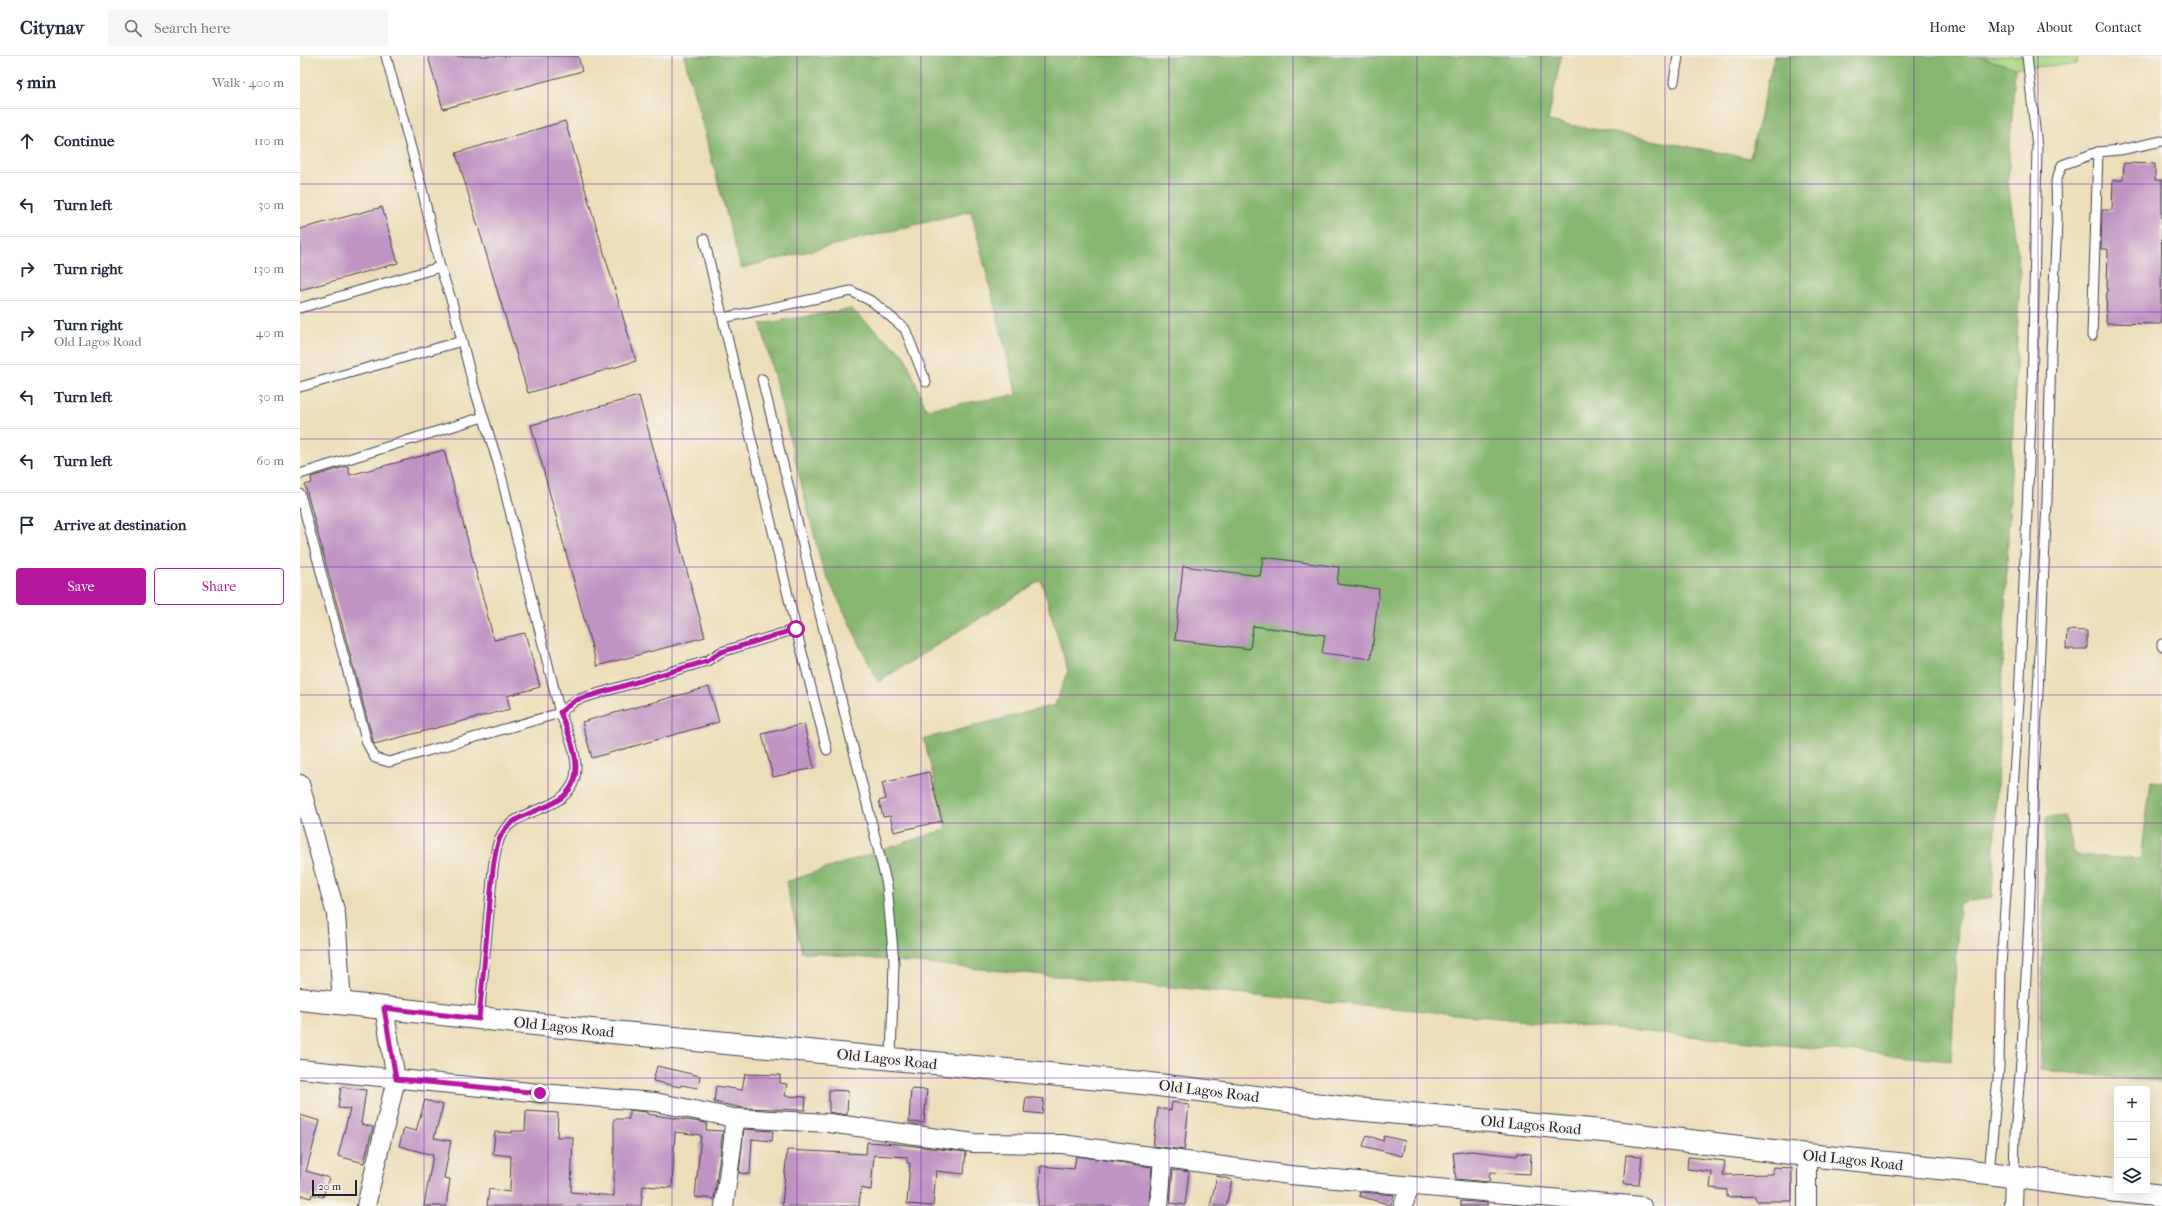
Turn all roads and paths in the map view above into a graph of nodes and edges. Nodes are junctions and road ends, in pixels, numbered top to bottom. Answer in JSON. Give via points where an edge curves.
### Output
{"nodes":[{"id":1,"x":386,"y":56,"type":"edge"},
{"id":2,"x":1678,"y":56,"type":"edge"},
{"id":3,"x":2027,"y":56,"type":"edge"},
{"id":4,"x":1674,"y":82,"type":"dead end"},
{"id":5,"x":2162,"y":141,"type":"edge"},
{"id":6,"x":2098,"y":152,"type":"junction"},
{"id":7,"x":704,"y":239,"type":"dead end"},
{"id":8,"x":440,"y":267,"type":"junction"},
{"id":9,"x":300,"y":308,"type":"edge"},
{"id":10,"x":723,"y":318,"type":"junction"},
{"id":11,"x":2092,"y":336,"type":"dead end"},
{"id":12,"x":462,"y":341,"type":"junction"},
{"id":13,"x":762,"y":379,"type":"dead end"},
{"id":14,"x":926,"y":382,"type":"dead end"},
{"id":15,"x":300,"y":387,"type":"edge"},
{"id":16,"x":483,"y":417,"type":"junction"},
{"id":17,"x":300,"y":474,"type":"edge"},
{"id":18,"x":300,"y":494,"type":"edge"},
{"id":19,"x":796,"y":629,"type":"junction"},
{"id":20,"x":560,"y":712,"type":"junction"},
{"id":21,"x":827,"y":750,"type":"dead end"},
{"id":22,"x":300,"y":784,"type":"edge"},
{"id":23,"x":300,"y":999,"type":"edge"},
{"id":24,"x":342,"y":1004,"type":"junction"},
{"id":25,"x":384,"y":1008,"type":"junction"},
{"id":26,"x":479,"y":1019,"type":"junction"},
{"id":27,"x":891,"y":1060,"type":"junction"},
{"id":28,"x":300,"y":1069,"type":"edge"},
{"id":29,"x":396,"y":1079,"type":"junction"},
{"id":30,"x":734,"y":1118,"type":"junction"},
{"id":31,"x":1807,"y":1155,"type":"junction"},
{"id":32,"x":1163,"y":1159,"type":"junction"},
{"id":33,"x":1990,"y":1173,"type":"junction"},
{"id":34,"x":2014,"y":1178,"type":"junction"},
{"id":35,"x":1410,"y":1186,"type":"junction"},
{"id":36,"x":2114,"y":1191,"type":"edge"},
{"id":37,"x":2145,"y":1194,"type":"edge"},
{"id":38,"x":2162,"y":1196,"type":"edge"},
{"id":39,"x":366,"y":1206,"type":"edge"},
{"id":40,"x":724,"y":1206,"type":"edge"},
{"id":41,"x":1159,"y":1206,"type":"edge"},
{"id":42,"x":1403,"y":1206,"type":"edge"},
{"id":43,"x":1642,"y":1206,"type":"edge"},
{"id":44,"x":1806,"y":1206,"type":"edge"},
{"id":45,"x":2013,"y":1206,"type":"edge"}],
"edges":[{"from":1,"to":8,"type":"lane"},
{"from":2,"to":4,"type":"lane"},
{"from":3,"to":33,"type":"lane","via":[[2037,147],[2032,392],[2019,701],[2001,966],[1999,1066]]},
{"from":5,"to":6,"type":"lane"},
{"from":6,"to":11,"type":"lane"},
{"from":6,"to":34,"type":"lane","via":[[2062,165],[2056,181],[2057,221],[2047,510],[2029,921]]},
{"from":7,"to":10,"type":"lane"},
{"from":8,"to":9,"type":"lane"},
{"from":8,"to":12,"type":"lane"},
{"from":10,"to":14,"type":"lane","via":[[851,291],[873,302],[905,329]]},
{"from":10,"to":19,"type":"lane"},
{"from":12,"to":15,"type":"lane"},
{"from":12,"to":16,"type":"lane"},
{"from":13,"to":27,"type":"lane","via":[[887,885],[894,962]]},
{"from":16,"to":17,"type":"lane"},
{"from":16,"to":20,"type":"lane","via":[[498,463]]},
{"from":18,"to":20,"type":"lane","via":[[366,743],[375,758],[389,762]]},
{"from":19,"to":20,"type":"lane","via":[[721,652],[707,661],[576,700]]},
{"from":19,"to":21,"type":"lane"},
{"from":20,"to":26,"type":"lane","via":[[575,751],[576,773],[571,788],[558,802],[508,826],[497,844]]},
{"from":22,"to":24,"type":"street","via":[[336,914]]},
{"from":23,"to":24,"type":"main road","name":"Old Lagos Road"},
{"from":24,"to":25,"type":"main road","name":"Old Lagos Road"},
{"from":25,"to":26,"type":"main road","name":"Old Lagos Road"},
{"from":25,"to":29,"type":"street"},
{"from":26,"to":27,"type":"main road","name":"Old Lagos Road"},
{"from":27,"to":31,"type":"main road","name":"Old Lagos Road","via":[[1142,1083],[1354,1109],[1614,1132]]},
{"from":28,"to":29,"type":"street"},
{"from":29,"to":30,"type":"street","via":[[656,1102]]},
{"from":29,"to":39,"type":"street"},
{"from":30,"to":32,"type":"street","via":[[829,1123],[974,1143],[1062,1144]]},
{"from":30,"to":40,"type":"street"},
{"from":31,"to":33,"type":"main road","name":"Old Lagos Road"},
{"from":31,"to":44,"type":"street"},
{"from":32,"to":35,"type":"street","via":[[1290,1175]]},
{"from":32,"to":41,"type":"street"},
{"from":33,"to":34,"type":"main road","name":"Old Lagos Road"},
{"from":34,"to":36,"type":"main road","name":"Old Lagos Road"},
{"from":34,"to":45,"type":"street"},
{"from":35,"to":42,"type":"street"},
{"from":35,"to":43,"type":"street"},
{"from":37,"to":38,"type":"main road"}]}
